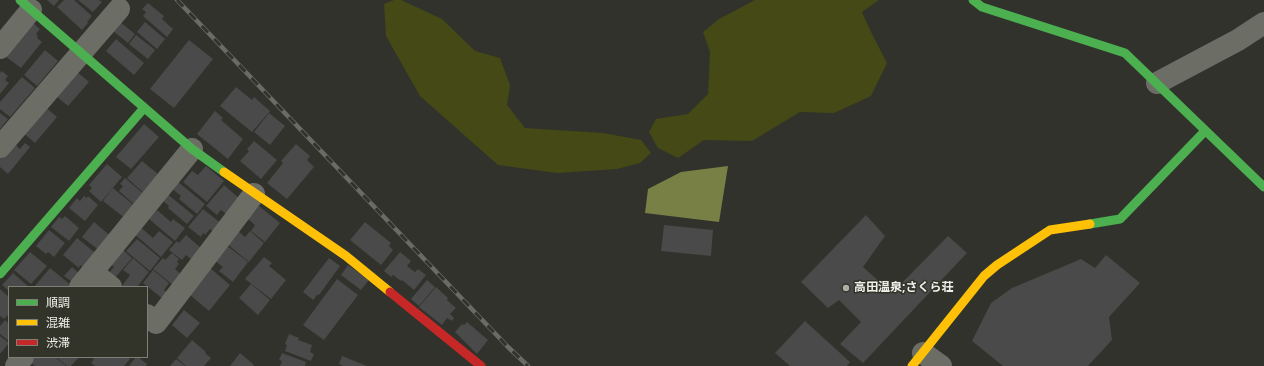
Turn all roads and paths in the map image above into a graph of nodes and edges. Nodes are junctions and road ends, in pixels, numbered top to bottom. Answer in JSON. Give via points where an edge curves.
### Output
{"nodes":[{"id":1,"x":973,"y":0,"type":"edge"},
{"id":2,"x":26,"y":5,"type":"edge"},
{"id":3,"x":119,"y":9,"type":"dead end"},
{"id":4,"x":1264,"y":23,"type":"edge"},
{"id":5,"x":0,"y":48,"type":"edge"},
{"id":6,"x":80,"y":53,"type":"junction"},
{"id":7,"x":1157,"y":83,"type":"junction"},
{"id":8,"x":144,"y":108,"type":"junction"},
{"id":9,"x":1205,"y":131,"type":"junction"},
{"id":10,"x":0,"y":147,"type":"edge"},
{"id":11,"x":192,"y":149,"type":"junction"},
{"id":12,"x":1264,"y":187,"type":"edge"},
{"id":13,"x":254,"y":194,"type":"junction"},
{"id":14,"x":0,"y":274,"type":"edge"},
{"id":15,"x":86,"y":279,"type":"edge"},
{"id":16,"x":108,"y":286,"type":"edge"},
{"id":17,"x":148,"y":316,"type":"edge"},
{"id":18,"x":22,"y":358,"type":"edge"},
{"id":19,"x":918,"y":359,"type":"edge"},
{"id":20,"x":16,"y":366,"type":"edge"},
{"id":21,"x":481,"y":366,"type":"edge"},
{"id":22,"x":941,"y":366,"type":"edge"}],
"edges":[{"from":1,"to":7,"type":"street","via":[[982,7],[1125,53]]},
{"from":2,"to":5,"type":"street"},
{"from":2,"to":6,"type":"street"},
{"from":3,"to":6,"type":"street"},
{"from":4,"to":7,"type":"street","via":[[1238,40]]},
{"from":6,"to":8,"type":"street"},
{"from":6,"to":10,"type":"street"},
{"from":7,"to":9,"type":"street"},
{"from":8,"to":11,"type":"street"},
{"from":8,"to":14,"type":"street"},
{"from":9,"to":12,"type":"street"},
{"from":9,"to":19,"type":"street","via":[[1120,218],[1050,230],[997,264],[984,276]]},
{"from":11,"to":13,"type":"street"},
{"from":11,"to":15,"type":"street"},
{"from":13,"to":17,"type":"street","via":[[156,323]]},
{"from":13,"to":21,"type":"street","via":[[346,256]]},
{"from":15,"to":16,"type":"street"},
{"from":18,"to":20,"type":"street"},
{"from":19,"to":22,"type":"street"}]}
